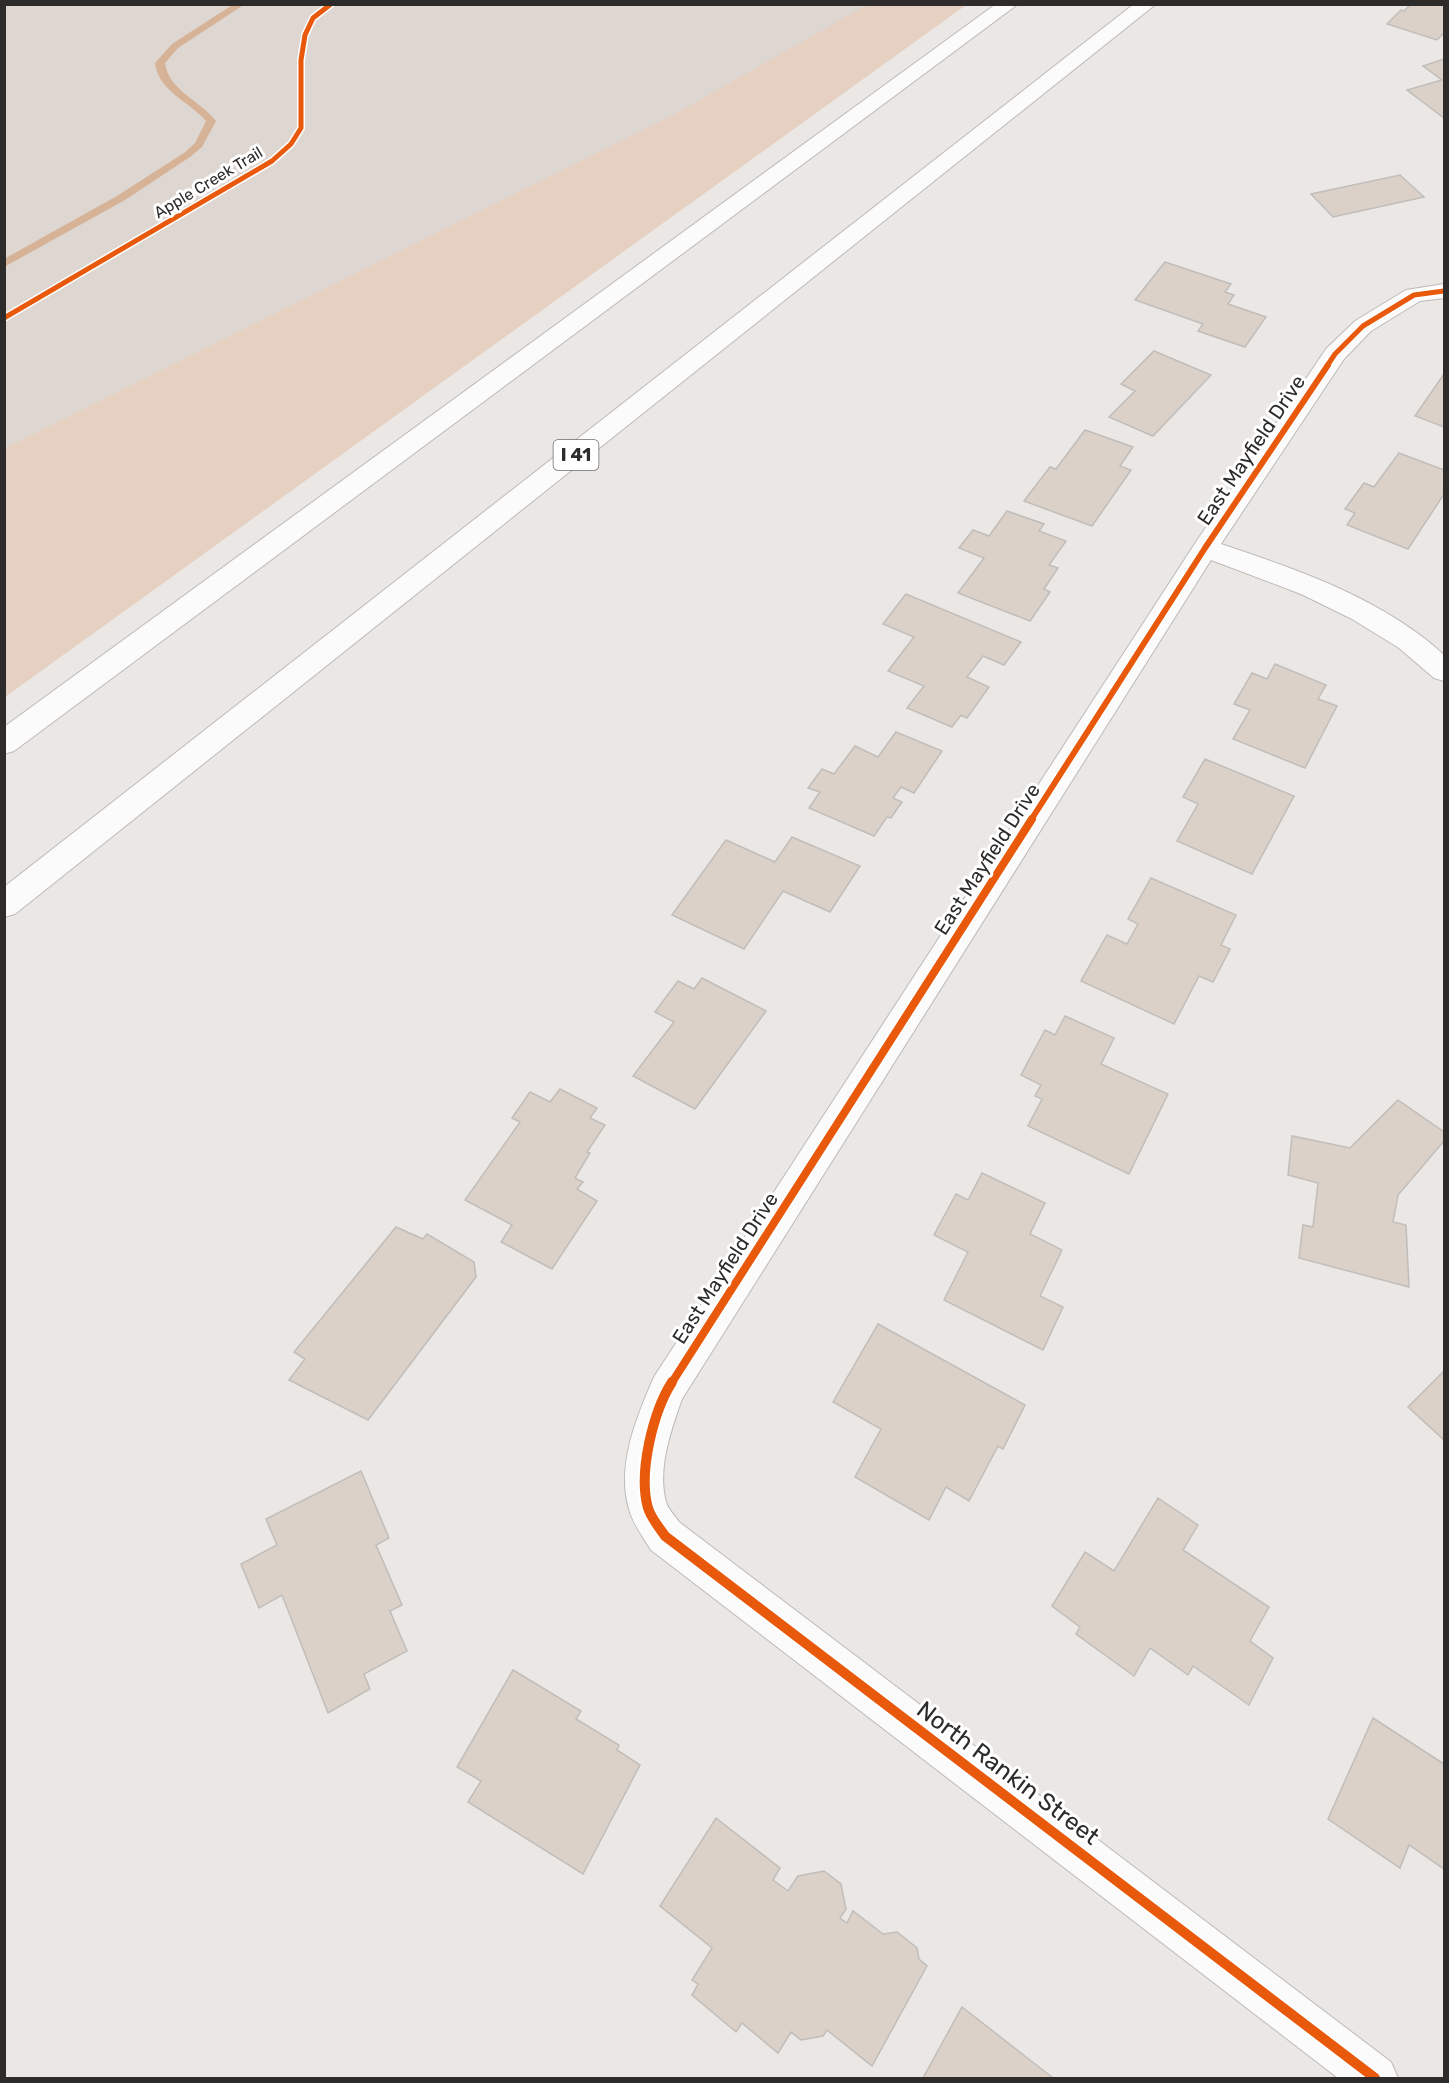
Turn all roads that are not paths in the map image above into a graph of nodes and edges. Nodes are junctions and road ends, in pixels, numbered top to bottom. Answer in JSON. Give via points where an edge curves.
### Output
{"nodes":[{"id":1,"x":1009,"y":4,"type":"edge"},
{"id":2,"x":1147,"y":4,"type":"edge"},
{"id":3,"x":1444,"y":291,"type":"edge"},
{"id":4,"x":1205,"y":548,"type":"junction"},
{"id":5,"x":1444,"y":671,"type":"edge"},
{"id":6,"x":4,"y":743,"type":"edge"},
{"id":7,"x":4,"y":905,"type":"edge"},
{"id":8,"x":645,"y":1479,"type":"joint"},
{"id":9,"x":1375,"y":2079,"type":"edge"}],
"edges":[{"from":1,"to":6,"type":"main road"},
{"from":2,"to":7,"type":"main road","number":"I 41"},
{"from":3,"to":4,"type":"main road","name":"East Mayfield Drive","via":[[1414,295],[1363,326],[1335,354]]},
{"from":4,"to":5,"type":"main road","via":[[1279,575],[1373,619],[1411,642]]},
{"from":4,"to":8,"type":"main road","name":"East Mayfield Drive","via":[[667,1390],[648,1443]]},
{"from":8,"to":9,"type":"main road","name":"North Rankin Street","via":[[648,1510],[665,1536]]}]}
